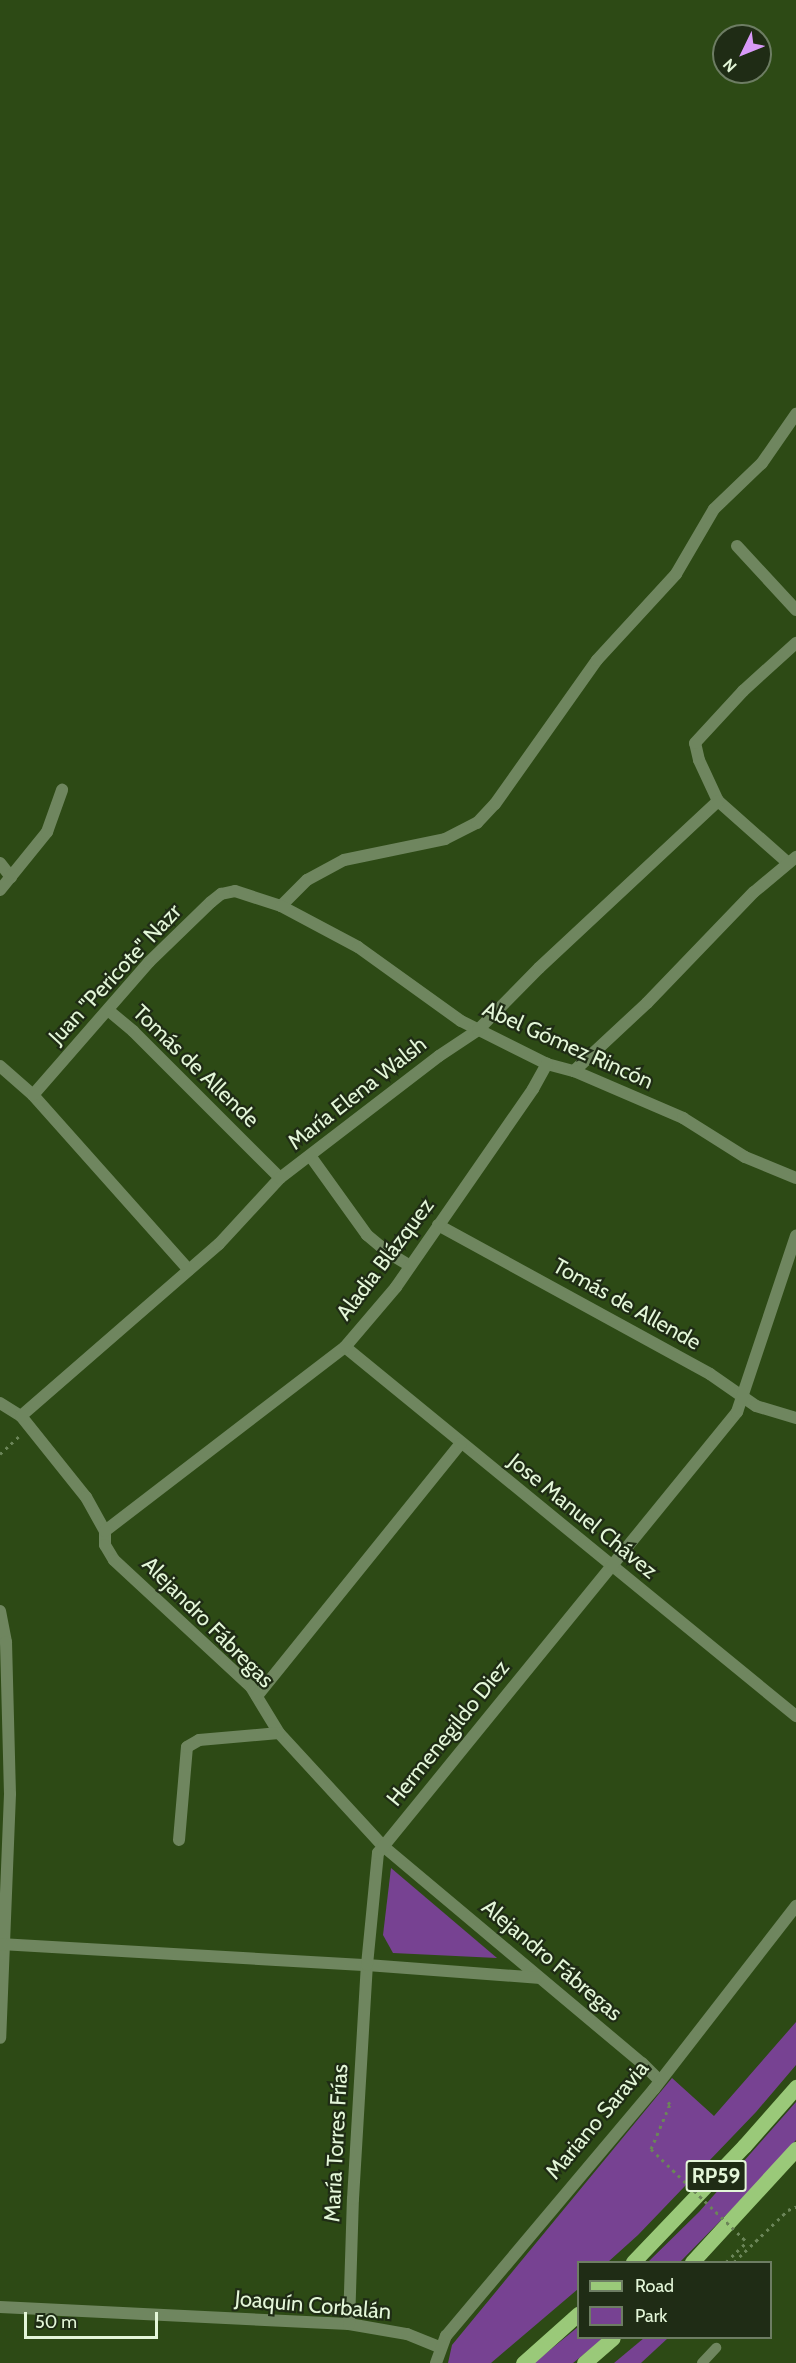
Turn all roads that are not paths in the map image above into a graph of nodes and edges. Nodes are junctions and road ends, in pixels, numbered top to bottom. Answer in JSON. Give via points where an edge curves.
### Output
{"nodes":[{"id":1,"x":796,"y":414,"type":"edge"},
{"id":2,"x":737,"y":546,"type":"dead end"},
{"id":3,"x":796,"y":610,"type":"edge"},
{"id":4,"x":796,"y":643,"type":"edge"},
{"id":5,"x":62,"y":790,"type":"dead end"},
{"id":6,"x":718,"y":801,"type":"junction"},
{"id":7,"x":792,"y":859,"type":"edge"},
{"id":8,"x":0,"y":863,"type":"edge"},
{"id":9,"x":11,"y":877,"type":"junction"},
{"id":10,"x":0,"y":890,"type":"edge"},
{"id":11,"x":235,"y":891,"type":"joint"},
{"id":12,"x":281,"y":906,"type":"junction"},
{"id":13,"x":108,"y":1010,"type":"junction"},
{"id":14,"x":478,"y":1030,"type":"junction"},
{"id":15,"x":547,"y":1064,"type":"junction"},
{"id":16,"x":0,"y":1066,"type":"edge"},
{"id":17,"x":574,"y":1071,"type":"junction"},
{"id":18,"x":33,"y":1095,"type":"junction"},
{"id":19,"x":311,"y":1157,"type":"junction"},
{"id":20,"x":280,"y":1178,"type":"junction"},
{"id":21,"x":796,"y":1178,"type":"edge"},
{"id":22,"x":438,"y":1225,"type":"junction"},
{"id":23,"x":796,"y":1236,"type":"edge"},
{"id":24,"x":410,"y":1266,"type":"junction"},
{"id":25,"x":189,"y":1270,"type":"junction"},
{"id":26,"x":345,"y":1347,"type":"junction"},
{"id":27,"x":743,"y":1398,"type":"junction"},
{"id":28,"x":0,"y":1403,"type":"edge"},
{"id":29,"x":21,"y":1416,"type":"junction"},
{"id":30,"x":796,"y":1418,"type":"edge"},
{"id":31,"x":460,"y":1444,"type":"junction"},
{"id":32,"x":105,"y":1531,"type":"junction"},
{"id":33,"x":612,"y":1567,"type":"junction"},
{"id":34,"x":0,"y":1611,"type":"edge"},
{"id":35,"x":257,"y":1695,"type":"junction"},
{"id":36,"x":796,"y":1716,"type":"edge"},
{"id":37,"x":279,"y":1733,"type":"junction"},
{"id":38,"x":5,"y":1756,"type":"edge"},
{"id":39,"x":179,"y":1840,"type":"dead end"},
{"id":40,"x":383,"y":1846,"type":"junction"},
{"id":41,"x":796,"y":1906,"type":"edge"},
{"id":42,"x":2,"y":1944,"type":"edge"},
{"id":43,"x":367,"y":1965,"type":"junction"},
{"id":44,"x":538,"y":1978,"type":"junction"},
{"id":45,"x":0,"y":2038,"type":"edge"},
{"id":46,"x":656,"y":2085,"type":"junction"},
{"id":47,"x":796,"y":2087,"type":"edge"},
{"id":48,"x":796,"y":2149,"type":"edge"},
{"id":49,"x":634,"y":2261,"type":"edge"},
{"id":50,"x":693,"y":2261,"type":"edge"},
{"id":51,"x":0,"y":2307,"type":"edge"},
{"id":52,"x":577,"y":2316,"type":"edge"},
{"id":53,"x":349,"y":2324,"type":"junction"},
{"id":54,"x":611,"y":2339,"type":"edge"},
{"id":55,"x":440,"y":2348,"type":"junction"},
{"id":56,"x":716,"y":2348,"type":"dead end"},
{"id":57,"x":436,"y":2363,"type":"edge"},
{"id":58,"x":523,"y":2363,"type":"edge"},
{"id":59,"x":585,"y":2363,"type":"edge"},
{"id":60,"x":702,"y":2363,"type":"edge"}],
"edges":[{"from":1,"to":12,"type":"street","via":[[762,463],[714,509],[676,574],[597,660],[495,804],[477,823],[445,839],[344,860],[307,880]]},
{"from":2,"to":3,"type":"street"},
{"from":4,"to":6,"type":"street","via":[[743,691],[695,743]]},
{"from":5,"to":9,"type":"street","via":[[47,832]]},
{"from":6,"to":7,"type":"street"},
{"from":6,"to":14,"type":"street","name":"María Elena Walsh"},
{"from":7,"to":17,"type":"street"},
{"from":8,"to":9,"type":"street"},
{"from":9,"to":10,"type":"street"},
{"from":11,"to":12,"type":"street","name":"Abel Gómez Rincón"},
{"from":11,"to":13,"type":"street","name":"Juan \"Pericote\" Nazr","via":[[221,894],[204,909],[148,962]]},
{"from":12,"to":14,"type":"street","name":"Abel Gómez Rincón","via":[[365,951],[438,1006]]},
{"from":13,"to":18,"type":"street","name":"Juan \"Pericote\" Nazr"},
{"from":13,"to":20,"type":"street","name":"Tomás de Allende"},
{"from":14,"to":15,"type":"street","name":"Abel Gómez Rincón"},
{"from":14,"to":19,"type":"street","name":"María Elena Walsh"},
{"from":15,"to":17,"type":"street","name":"Abel Gómez Rincón"},
{"from":15,"to":22,"type":"street","name":"Aladia Blázquez"},
{"from":16,"to":18,"type":"street"},
{"from":17,"to":21,"type":"street","name":"Abel Gómez Rincón","via":[[683,1118],[745,1157]]},
{"from":18,"to":25,"type":"street"},
{"from":19,"to":20,"type":"street","name":"María Elena Walsh"},
{"from":19,"to":24,"type":"street","via":[[367,1235]]},
{"from":20,"to":25,"type":"street","name":"María Elena Walsh","via":[[219,1244]]},
{"from":22,"to":24,"type":"street","name":"Aladia Blázquez"},
{"from":22,"to":27,"type":"street","name":"Tomás de Allende","via":[[710,1374]]},
{"from":23,"to":27,"type":"street","name":"Hermenegildo Diez"},
{"from":24,"to":26,"type":"street","name":"Aladia Blázquez"},
{"from":25,"to":29,"type":"street","name":"María Elena Walsh"},
{"from":26,"to":31,"type":"street","name":"Jose Manuel Chávez"},
{"from":26,"to":32,"type":"street","name":"Aladia Blázquez"},
{"from":27,"to":30,"type":"street","name":"Tomás de Allende"},
{"from":27,"to":33,"type":"street","name":"Hermenegildo Diez","via":[[737,1412]]},
{"from":28,"to":29,"type":"street","name":"Alejandro Fábregas"},
{"from":29,"to":32,"type":"street","name":"Alejandro Fábregas","via":[[87,1497]]},
{"from":31,"to":33,"type":"street","name":"Jose Manuel Chávez"},
{"from":31,"to":35,"type":"street"},
{"from":32,"to":35,"type":"street","name":"Alejandro Fábregas","via":[[105,1545],[114,1560]]},
{"from":33,"to":36,"type":"street","name":"Jose Manuel Chávez"},
{"from":33,"to":40,"type":"street","name":"Hermenegildo Diez"},
{"from":34,"to":38,"type":"street","via":[[6,1642]]},
{"from":35,"to":37,"type":"street","name":"Alejandro Fábregas"},
{"from":37,"to":39,"type":"street","via":[[199,1740],[187,1747]]},
{"from":37,"to":40,"type":"street","name":"Alejandro Fábregas"},
{"from":38,"to":42,"type":"street"},
{"from":40,"to":43,"type":"street","name":"Hermenegildo Diez","via":[[376,1860]]},
{"from":40,"to":44,"type":"street","name":"Alejandro Fábregas"},
{"from":41,"to":46,"type":"street","name":"Mariano Saravia"},
{"from":42,"to":43,"type":"street"},
{"from":42,"to":45,"type":"street"},
{"from":43,"to":44,"type":"street"},
{"from":43,"to":53,"type":"street","name":"María Torres Frías"},
{"from":44,"to":46,"type":"street","name":"Alejandro Fábregas","via":[[642,2063]]},
{"from":46,"to":55,"type":"street","name":"Mariano Saravia"},
{"from":47,"to":49,"type":"main road","number":"RP59"},
{"from":48,"to":50,"type":"main road","number":"RP59"},
{"from":51,"to":53,"type":"street","name":"Joaquín Corbalán"},
{"from":52,"to":58,"type":"main road"},
{"from":53,"to":55,"type":"street","name":"Joaquín Corbalán","via":[[407,2334]]},
{"from":54,"to":59,"type":"main road"},
{"from":55,"to":57,"type":"street","name":"Mariano Saravia"},
{"from":56,"to":60,"type":"lane"}]}
